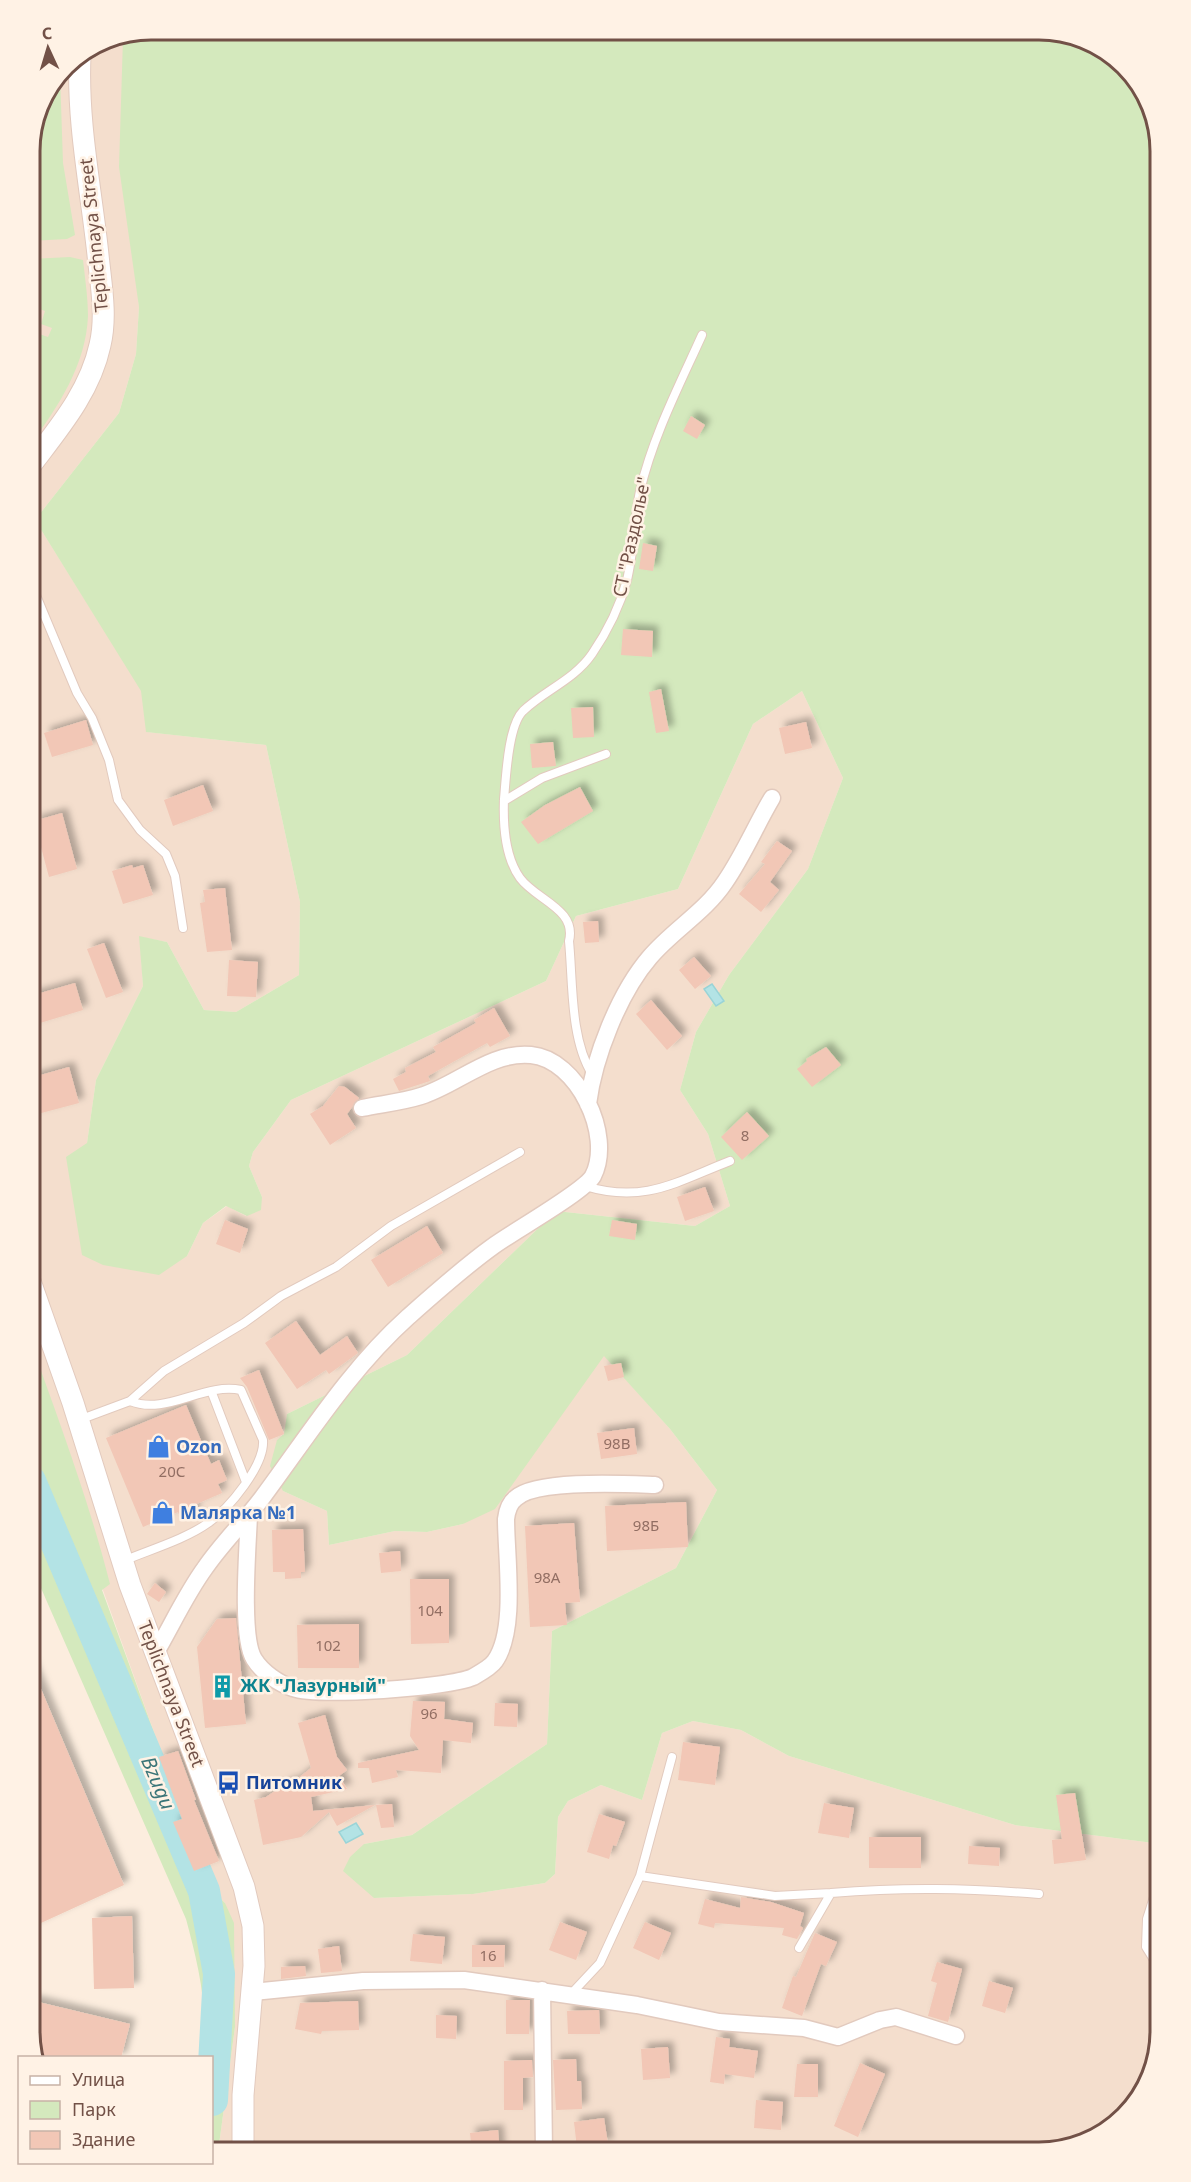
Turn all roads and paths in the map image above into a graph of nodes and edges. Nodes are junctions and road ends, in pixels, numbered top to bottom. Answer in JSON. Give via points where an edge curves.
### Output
{"nodes":[{"id":1,"x":81,"y":65,"type":"edge"},
{"id":2,"x":702,"y":335,"type":"dead end"},
{"id":3,"x":41,"y":451,"type":"edge"},
{"id":4,"x":41,"y":607,"type":"edge"},
{"id":5,"x":606,"y":754,"type":"dead end"},
{"id":6,"x":772,"y":798,"type":"dead end"},
{"id":7,"x":504,"y":801,"type":"junction"},
{"id":8,"x":183,"y":928,"type":"dead end"},
{"id":9,"x":592,"y":1074,"type":"junction"},
{"id":10,"x":588,"y":1104,"type":"junction"},
{"id":11,"x":362,"y":1108,"type":"dead end"},
{"id":12,"x":520,"y":1152,"type":"dead end"},
{"id":13,"x":729,"y":1161,"type":"dead end"},
{"id":14,"x":585,"y":1186,"type":"junction"},
{"id":15,"x":40,"y":1311,"type":"edge"},
{"id":16,"x":212,"y":1393,"type":"junction"},
{"id":17,"x":130,"y":1401,"type":"junction"},
{"id":18,"x":78,"y":1421,"type":"junction"},
{"id":19,"x":246,"y":1482,"type":"junction"},
{"id":20,"x":655,"y":1485,"type":"dead end"},
{"id":21,"x":249,"y":1515,"type":"junction"},
{"id":22,"x":123,"y":1561,"type":"junction"},
{"id":23,"x":155,"y":1654,"type":"junction"},
{"id":24,"x":672,"y":1757,"type":"dead end"},
{"id":25,"x":640,"y":1876,"type":"junction"},
{"id":26,"x":831,"y":1893,"type":"junction"},
{"id":27,"x":1039,"y":1894,"type":"dead end"},
{"id":28,"x":1150,"y":1910,"type":"edge"},
{"id":29,"x":799,"y":1948,"type":"dead end"},
{"id":30,"x":1150,"y":1953,"type":"edge"},
{"id":31,"x":542,"y":1990,"type":"junction"},
{"id":32,"x":253,"y":1992,"type":"junction"},
{"id":33,"x":571,"y":1994,"type":"junction"},
{"id":34,"x":956,"y":2036,"type":"dead end"},
{"id":35,"x":243,"y":2141,"type":"edge"},
{"id":36,"x":544,"y":2141,"type":"edge"}],
"edges":[{"from":1,"to":3,"type":"street","name":"Teplichnaya Street","via":[[103,328],[83,392]]},
{"from":2,"to":7,"type":"lane","name":"СТ \"Раздолье\"","via":[[656,437],[640,491],[627,580],[611,624],[574,675],[521,713],[513,730]]},
{"from":4,"to":8,"type":"lane","via":[[109,760],[118,800],[140,830],[166,854],[175,876]]},
{"from":5,"to":7,"type":"lane","via":[[542,778]]},
{"from":6,"to":9,"type":"street","via":[[725,882],[704,907],[650,956],[635,977]]},
{"from":7,"to":9,"type":"lane","name":"СТ \"Раздолье\"","via":[[508,852],[520,878],[566,917],[572,929],[569,941],[579,1043]]},
{"from":9,"to":10,"type":"street"},
{"from":10,"to":11,"type":"street","via":[[559,1064],[532,1054],[504,1057],[422,1096]]},
{"from":10,"to":14,"type":"street","via":[[597,1122],[599,1145],[597,1164]]},
{"from":12,"to":17,"type":"lane","via":[[391,1226],[336,1267],[281,1296],[164,1371]]},
{"from":13,"to":14,"type":"lane","via":[[640,1193],[611,1194]]},
{"from":14,"to":21,"type":"street","via":[[490,1248],[406,1318],[318,1418]]},
{"from":15,"to":18,"type":"street","name":"Teplichnaya Street"},
{"from":16,"to":17,"type":"lane","via":[[154,1405]]},
{"from":16,"to":19,"type":"lane"},
{"from":16,"to":19,"type":"lane","via":[[235,1389],[244,1394],[263,1440],[262,1456]]},
{"from":17,"to":18,"type":"lane"},
{"from":18,"to":22,"type":"street","name":"Teplichnaya Street"},
{"from":19,"to":22,"type":"lane","via":[[207,1524]]},
{"from":20,"to":21,"type":"street","via":[[583,1482],[516,1497],[506,1519],[505,1644],[494,1663],[473,1677],[437,1685],[368,1690],[295,1689],[263,1670],[253,1658],[248,1635]]},
{"from":21,"to":23,"type":"street","via":[[205,1568]]},
{"from":22,"to":23,"type":"street","name":"Teplichnaya Street"},
{"from":23,"to":32,"type":"street","name":"Teplichnaya Street","via":[[244,1887],[252,1926]]},
{"from":24,"to":25,"type":"lane"},
{"from":25,"to":26,"type":"lane","via":[[775,1896]]},
{"from":25,"to":33,"type":"lane","via":[[600,1963]]},
{"from":26,"to":27,"type":"lane","via":[[955,1887]]},
{"from":26,"to":29,"type":"lane"},
{"from":28,"to":30,"type":"lane","via":[[1146,1947]]},
{"from":31,"to":32,"type":"street","via":[[464,1980],[363,1981]]},
{"from":31,"to":33,"type":"street"},
{"from":31,"to":36,"type":"street"},
{"from":32,"to":35,"type":"street","name":"Teplichnaya Street","via":[[243,2095]]},
{"from":33,"to":34,"type":"street","via":[[719,2022],[804,2028],[838,2037],[896,2017]]}]}
